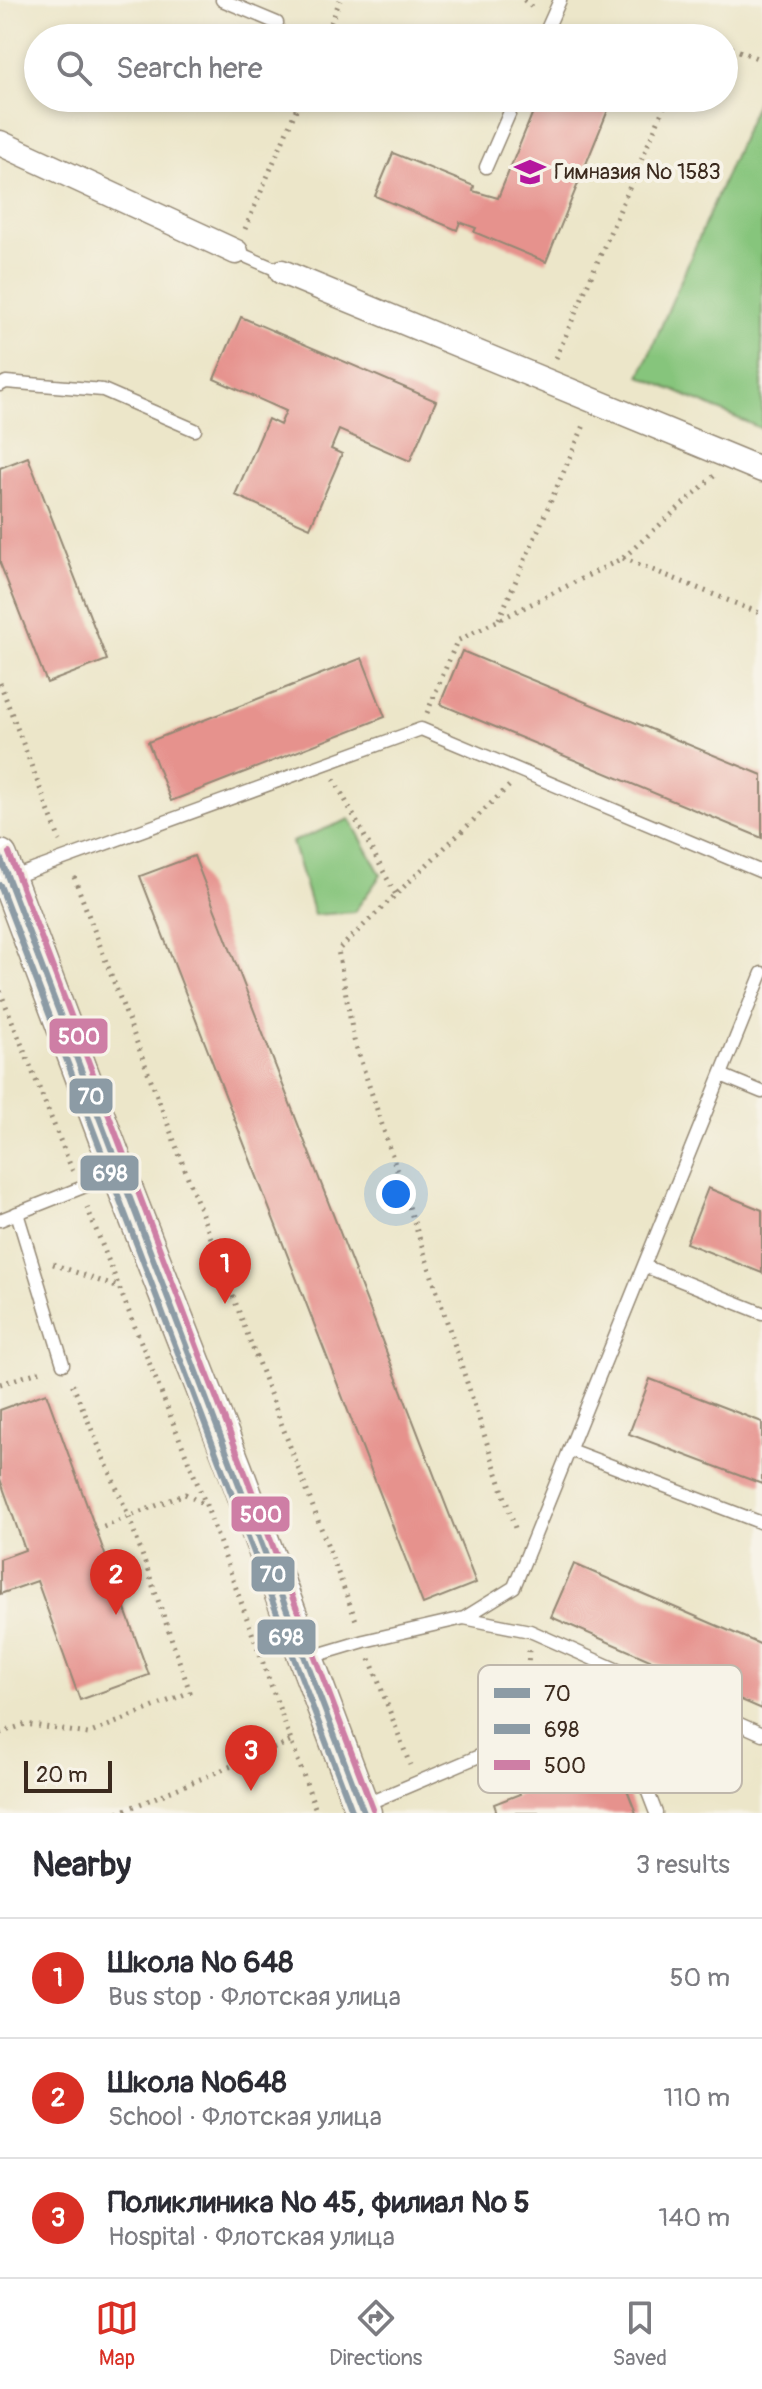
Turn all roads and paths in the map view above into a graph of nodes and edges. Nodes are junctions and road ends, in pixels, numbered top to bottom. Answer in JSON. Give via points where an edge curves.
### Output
{"nodes":[{"id":1,"x":222,"y":0,"type":"edge"},
{"id":2,"x":340,"y":0,"type":"edge"},
{"id":3,"x":560,"y":0,"type":"edge"},
{"id":4,"x":277,"y":23,"type":"dead end"},
{"id":5,"x":331,"y":24,"type":"edge"},
{"id":6,"x":549,"y":24,"type":"edge"},
{"id":7,"x":738,"y":51,"type":"edge"},
{"id":8,"x":762,"y":60,"type":"edge"},
{"id":9,"x":295,"y":112,"type":"edge"},
{"id":10,"x":510,"y":112,"type":"edge"},
{"id":11,"x":662,"y":112,"type":"edge"},
{"id":12,"x":0,"y":143,"type":"edge"},
{"id":13,"x":486,"y":167,"type":"dead end"},
{"id":14,"x":236,"y":252,"type":"junction"},
{"id":15,"x":282,"y":272,"type":"joint"},
{"id":16,"x":547,"y":381,"type":"junction"},
{"id":17,"x":0,"y":385,"type":"edge"},
{"id":18,"x":594,"y":401,"type":"junction"},
{"id":19,"x":195,"y":430,"type":"dead end"},
{"id":20,"x":735,"y":458,"type":"junction"},
{"id":21,"x":762,"y":470,"type":"edge"},
{"id":22,"x":623,"y":558,"type":"junction"},
{"id":23,"x":762,"y":614,"type":"edge"},
{"id":24,"x":499,"y":620,"type":"junction"},
{"id":25,"x":0,"y":683,"type":"edge"},
{"id":26,"x":421,"y":729,"type":"junction"},
{"id":27,"x":325,"y":763,"type":"junction"},
{"id":28,"x":524,"y":772,"type":"junction"},
{"id":29,"x":66,"y":857,"type":"junction"},
{"id":30,"x":4,"y":868,"type":"edge"},
{"id":31,"x":762,"y":872,"type":"edge"},
{"id":32,"x":396,"y":895,"type":"junction"},
{"id":33,"x":762,"y":973,"type":"edge"},
{"id":34,"x":0,"y":991,"type":"edge"},
{"id":35,"x":721,"y":1075,"type":"junction"},
{"id":36,"x":762,"y":1092,"type":"edge"},
{"id":37,"x":119,"y":1173,"type":"junction"},
{"id":38,"x":80,"y":1188,"type":"junction"},
{"id":39,"x":17,"y":1213,"type":"junction"},
{"id":40,"x":0,"y":1220,"type":"edge"},
{"id":41,"x":29,"y":1255,"type":"junction"},
{"id":42,"x":644,"y":1266,"type":"junction"},
{"id":43,"x":120,"y":1288,"type":"junction"},
{"id":44,"x":762,"y":1313,"type":"edge"},
{"id":45,"x":63,"y":1364,"type":"junction"},
{"id":46,"x":0,"y":1384,"type":"edge"},
{"id":47,"x":570,"y":1450,"type":"junction"},
{"id":48,"x":206,"y":1505,"type":"junction"},
{"id":49,"x":129,"y":1517,"type":"junction"},
{"id":50,"x":762,"y":1523,"type":"edge"},
{"id":51,"x":96,"y":1530,"type":"dead end"},
{"id":52,"x":525,"y":1559,"type":"junction"},
{"id":53,"x":464,"y":1618,"type":"junction"},
{"id":54,"x":530,"y":1631,"type":"junction"},
{"id":55,"x":364,"y":1641,"type":"junction"},
{"id":56,"x":307,"y":1658,"type":"junction"},
{"id":57,"x":528,"y":1665,"type":"edge"},
{"id":58,"x":607,"y":1665,"type":"edge"},
{"id":59,"x":742,"y":1725,"type":"edge"},
{"id":60,"x":0,"y":1733,"type":"edge"},
{"id":61,"x":762,"y":1734,"type":"edge"},
{"id":62,"x":292,"y":1741,"type":"junction"},
{"id":63,"x":478,"y":1756,"type":"edge"},
{"id":64,"x":411,"y":1784,"type":"junction"},
{"id":65,"x":648,"y":1793,"type":"edge"},
{"id":66,"x":363,"y":1809,"type":"edge"},
{"id":67,"x":118,"y":1813,"type":"edge"},
{"id":68,"x":317,"y":1813,"type":"edge"},
{"id":69,"x":656,"y":1813,"type":"edge"}],
"edges":[{"from":1,"to":4,"type":"lane"},
{"from":2,"to":5,"type":"path"},
{"from":3,"to":6,"type":"lane"},
{"from":7,"to":8,"type":"path"},
{"from":9,"to":14,"type":"path"},
{"from":10,"to":13,"type":"lane"},
{"from":11,"to":16,"type":"path"},
{"from":12,"to":14,"type":"street"},
{"from":14,"to":15,"type":"lane"},
{"from":15,"to":16,"type":"street"},
{"from":16,"to":18,"type":"street"},
{"from":17,"to":19,"type":"lane","via":[[103,390]]},
{"from":18,"to":20,"type":"street"},
{"from":18,"to":24,"type":"path"},
{"from":20,"to":21,"type":"street"},
{"from":20,"to":22,"type":"path"},
{"from":22,"to":23,"type":"path"},
{"from":22,"to":24,"type":"path"},
{"from":24,"to":26,"type":"path","via":[[457,641]]},
{"from":25,"to":29,"type":"path"},
{"from":26,"to":27,"type":"lane"},
{"from":26,"to":28,"type":"lane"},
{"from":27,"to":29,"type":"lane"},
{"from":27,"to":32,"type":"path"},
{"from":28,"to":31,"type":"lane"},
{"from":28,"to":32,"type":"path"},
{"from":29,"to":30,"type":"lane"},
{"from":29,"to":55,"type":"path"},
{"from":30,"to":37,"type":"main road"},
{"from":32,"to":52,"type":"path","via":[[338,950],[354,1040]]},
{"from":33,"to":35,"type":"lane"},
{"from":34,"to":38,"type":"path"},
{"from":35,"to":36,"type":"lane"},
{"from":35,"to":42,"type":"lane"},
{"from":37,"to":38,"type":"lane"},
{"from":37,"to":56,"type":"main road"},
{"from":38,"to":39,"type":"lane"},
{"from":38,"to":43,"type":"path"},
{"from":39,"to":40,"type":"lane"},
{"from":39,"to":41,"type":"lane"},
{"from":41,"to":43,"type":"path"},
{"from":41,"to":45,"type":"lane"},
{"from":42,"to":44,"type":"lane"},
{"from":42,"to":47,"type":"lane"},
{"from":43,"to":48,"type":"path"},
{"from":45,"to":46,"type":"path"},
{"from":45,"to":49,"type":"path"},
{"from":47,"to":50,"type":"lane"},
{"from":47,"to":52,"type":"lane"},
{"from":48,"to":49,"type":"path","via":[[185,1494]]},
{"from":48,"to":62,"type":"path"},
{"from":49,"to":51,"type":"path"},
{"from":49,"to":60,"type":"path","via":[[190,1692],[88,1734],[26,1724]]},
{"from":52,"to":53,"type":"lane","via":[[514,1587]]},
{"from":53,"to":54,"type":"lane"},
{"from":53,"to":55,"type":"lane"},
{"from":54,"to":57,"type":"path"},
{"from":54,"to":58,"type":"lane"},
{"from":55,"to":56,"type":"lane"},
{"from":55,"to":64,"type":"path","via":[[411,1767]]},
{"from":56,"to":66,"type":"main road"},
{"from":59,"to":61,"type":"lane"},
{"from":62,"to":67,"type":"path"},
{"from":62,"to":68,"type":"path"},
{"from":63,"to":64,"type":"lane"},
{"from":64,"to":66,"type":"lane"},
{"from":65,"to":69,"type":"lane"}]}
